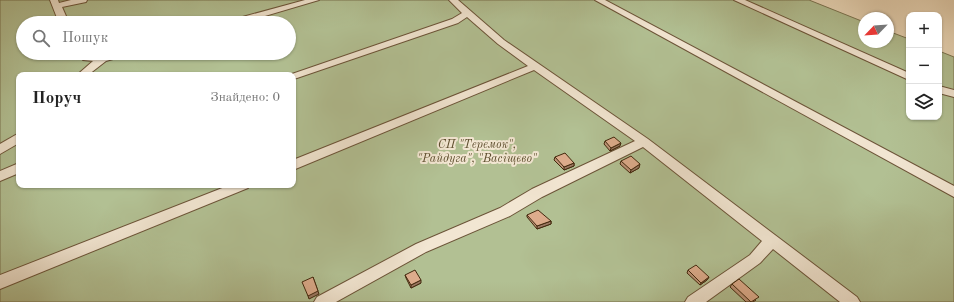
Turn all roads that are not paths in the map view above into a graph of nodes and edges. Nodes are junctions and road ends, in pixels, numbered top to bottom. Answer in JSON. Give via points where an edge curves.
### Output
{"nodes":[{"id":1,"x":83,"y":0,"type":"edge"},
{"id":2,"x":315,"y":0,"type":"edge"},
{"id":3,"x":453,"y":0,"type":"edge"},
{"id":4,"x":599,"y":0,"type":"edge"},
{"id":5,"x":738,"y":0,"type":"edge"},
{"id":6,"x":55,"y":3,"type":"edge"},
{"id":7,"x":468,"y":13,"type":"junction"},
{"id":8,"x":61,"y":16,"type":"edge"},
{"id":9,"x":257,"y":16,"type":"edge"},
{"id":10,"x":101,"y":60,"type":"edge"},
{"id":11,"x":535,"y":66,"type":"junction"},
{"id":12,"x":86,"y":72,"type":"edge"},
{"id":13,"x":296,"y":75,"type":"edge"},
{"id":14,"x":906,"y":76,"type":"edge"},
{"id":15,"x":942,"y":89,"type":"edge"},
{"id":16,"x":954,"y":94,"type":"edge"},
{"id":17,"x":16,"y":139,"type":"edge"},
{"id":18,"x":644,"y":142,"type":"junction"},
{"id":19,"x":0,"y":150,"type":"edge"},
{"id":20,"x":296,"y":164,"type":"edge"},
{"id":21,"x":16,"y":169,"type":"edge"},
{"id":22,"x":0,"y":176,"type":"edge"},
{"id":23,"x":235,"y":188,"type":"edge"},
{"id":24,"x":954,"y":192,"type":"edge"},
{"id":25,"x":772,"y":240,"type":"junction"},
{"id":26,"x":0,"y":282,"type":"edge"},
{"id":27,"x":322,"y":302,"type":"edge"},
{"id":28,"x":693,"y":302,"type":"edge"},
{"id":29,"x":852,"y":302,"type":"edge"}],
"edges":[{"from":1,"to":6,"type":"street"},
{"from":2,"to":9,"type":"street"},
{"from":3,"to":7,"type":"street"},
{"from":4,"to":24,"type":"street"},
{"from":5,"to":14,"type":"street"},
{"from":6,"to":8,"type":"street"},
{"from":7,"to":11,"type":"street","via":[[501,42]]},
{"from":7,"to":13,"type":"street","via":[[455,21]]},
{"from":10,"to":12,"type":"street"},
{"from":11,"to":18,"type":"street"},
{"from":11,"to":20,"type":"street"},
{"from":15,"to":16,"type":"street"},
{"from":17,"to":19,"type":"street"},
{"from":18,"to":25,"type":"street"},
{"from":18,"to":27,"type":"street","via":[[538,193],[505,212],[421,248]]},
{"from":21,"to":22,"type":"street"},
{"from":23,"to":26,"type":"street"},
{"from":25,"to":28,"type":"street","via":[[755,259]]},
{"from":25,"to":29,"type":"street"}]}
